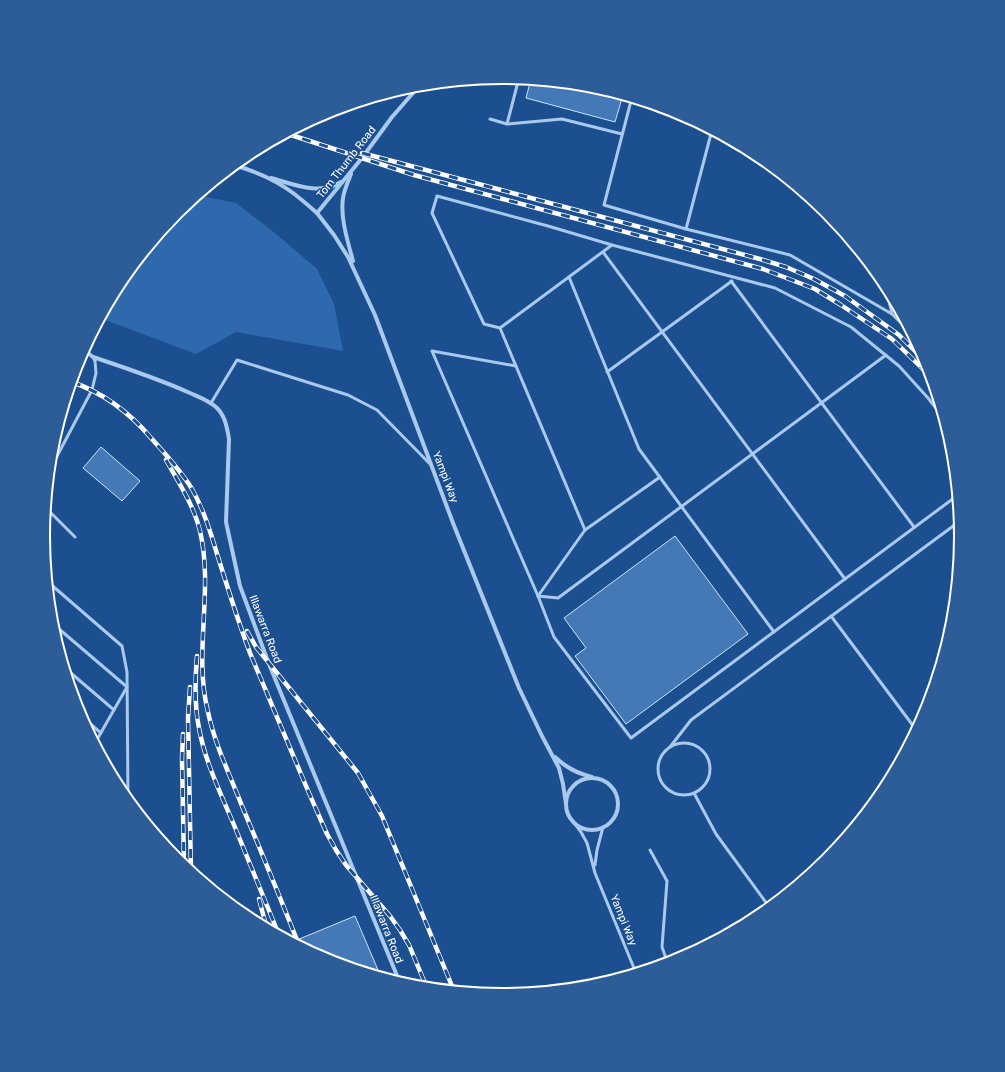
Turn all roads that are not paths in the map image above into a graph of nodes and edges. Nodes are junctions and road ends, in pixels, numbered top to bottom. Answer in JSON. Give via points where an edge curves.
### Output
{"nodes":[{"id":1,"x":517,"y":84,"type":"edge"},
{"id":2,"x":414,"y":92,"type":"edge"},
{"id":3,"x":631,"y":102,"type":"edge"},
{"id":4,"x":490,"y":119,"type":"dead end"},
{"id":5,"x":507,"y":124,"type":"junction"},
{"id":6,"x":622,"y":134,"type":"junction"},
{"id":7,"x":711,"y":134,"type":"edge"},
{"id":8,"x":241,"y":167,"type":"edge"},
{"id":9,"x":352,"y":170,"type":"junction"},
{"id":10,"x":259,"y":174,"type":"junction"},
{"id":11,"x":345,"y":179,"type":"junction"},
{"id":12,"x":317,"y":213,"type":"junction"},
{"id":13,"x":686,"y":229,"type":"junction"},
{"id":14,"x":612,"y":245,"type":"junction"},
{"id":15,"x":603,"y":252,"type":"junction"},
{"id":16,"x":355,"y":270,"type":"junction"},
{"id":17,"x":569,"y":277,"type":"junction"},
{"id":18,"x":736,"y":277,"type":"junction"},
{"id":19,"x":732,"y":281,"type":"junction"},
{"id":20,"x":889,"y":302,"type":"edge"},
{"id":21,"x":892,"y":314,"type":"junction"},
{"id":22,"x":901,"y":323,"type":"edge"},
{"id":23,"x":500,"y":328,"type":"junction"},
{"id":24,"x":662,"y":332,"type":"junction"},
{"id":25,"x":89,"y":354,"type":"edge"},
{"id":26,"x":886,"y":355,"type":"junction"},
{"id":27,"x":93,"y":357,"type":"junction"},
{"id":28,"x":516,"y":366,"type":"junction"},
{"id":29,"x":607,"y":372,"type":"junction"},
{"id":30,"x":211,"y":403,"type":"junction"},
{"id":31,"x":822,"y":403,"type":"junction"},
{"id":32,"x":937,"y":409,"type":"edge"},
{"id":33,"x":752,"y":454,"type":"junction"},
{"id":34,"x":58,"y":455,"type":"edge"},
{"id":35,"x":431,"y":465,"type":"junction"},
{"id":36,"x":660,"y":477,"type":"junction"},
{"id":37,"x":953,"y":498,"type":"edge"},
{"id":38,"x":681,"y":506,"type":"junction"},
{"id":39,"x":51,"y":513,"type":"edge"},
{"id":40,"x":955,"y":525,"type":"edge"},
{"id":41,"x":914,"y":527,"type":"junction"},
{"id":42,"x":585,"y":530,"type":"junction"},
{"id":43,"x":75,"y":537,"type":"dead end"},
{"id":44,"x":844,"y":579,"type":"junction"},
{"id":45,"x":53,"y":586,"type":"edge"},
{"id":46,"x":538,"y":596,"type":"junction"},
{"id":47,"x":831,"y":616,"type":"junction"},
{"id":48,"x":60,"y":630,"type":"edge"},
{"id":49,"x":774,"y":632,"type":"junction"},
{"id":50,"x":72,"y":674,"type":"edge"},
{"id":51,"x":127,"y":687,"type":"junction"},
{"id":52,"x":114,"y":710,"type":"junction"},
{"id":53,"x":92,"y":726,"type":"edge"},
{"id":54,"x":913,"y":726,"type":"edge"},
{"id":55,"x":101,"y":734,"type":"junction"},
{"id":56,"x":98,"y":738,"type":"edge"},
{"id":57,"x":670,"y":747,"type":"junction"},
{"id":58,"x":550,"y":752,"type":"junction"},
{"id":59,"x":599,"y":779,"type":"junction"},
{"id":60,"x":128,"y":790,"type":"edge"},
{"id":61,"x":694,"y":793,"type":"junction"},
{"id":62,"x":566,"y":804,"type":"junction"},
{"id":63,"x":572,"y":820,"type":"junction"},
{"id":64,"x":603,"y":827,"type":"junction"},
{"id":65,"x":650,"y":850,"type":"dead end"},
{"id":66,"x":595,"y":873,"type":"junction"},
{"id":67,"x":766,"y":903,"type":"edge"},
{"id":68,"x":666,"y":958,"type":"edge"},
{"id":69,"x":634,"y":968,"type":"edge"},
{"id":70,"x":397,"y":976,"type":"edge"}],
"edges":[{"from":1,"to":5,"type":"lane"},
{"from":2,"to":9,"type":"street","name":"Tom Thumb Road","via":[[388,121]]},
{"from":3,"to":6,"type":"lane"},
{"from":4,"to":5,"type":"lane"},
{"from":5,"to":6,"type":"lane","via":[[562,120]]},
{"from":6,"to":13,"type":"lane","via":[[604,206]]},
{"from":7,"to":13,"type":"lane"},
{"from":8,"to":10,"type":"street","name":"Tom Thumb Road"},
{"from":9,"to":11,"type":"street","name":"Tom Thumb Road"},
{"from":9,"to":16,"type":"street","via":[[342,208]]},
{"from":10,"to":11,"type":"street","via":[[319,189],[333,186]]},
{"from":10,"to":12,"type":"street","name":"Tom Thumb Road","via":[[289,190]]},
{"from":11,"to":12,"type":"street","name":"Tom Thumb Road"},
{"from":12,"to":16,"type":"street","name":"Yampi Way","via":[[341,244]]},
{"from":13,"to":21,"type":"lane","via":[[790,255]]},
{"from":14,"to":15,"type":"lane"},
{"from":14,"to":18,"type":"lane"},
{"from":14,"to":23,"type":"lane","via":[[437,196],[432,213],[484,324]]},
{"from":15,"to":17,"type":"lane"},
{"from":15,"to":24,"type":"lane"},
{"from":16,"to":35,"type":"street","name":"Yampi Way"},
{"from":17,"to":23,"type":"lane"},
{"from":17,"to":29,"type":"lane"},
{"from":18,"to":19,"type":"lane"},
{"from":18,"to":26,"type":"lane","via":[[775,288],[844,323]]},
{"from":19,"to":24,"type":"lane"},
{"from":19,"to":31,"type":"lane"},
{"from":20,"to":21,"type":"lane"},
{"from":21,"to":22,"type":"lane"},
{"from":23,"to":28,"type":"lane"},
{"from":24,"to":29,"type":"lane"},
{"from":24,"to":33,"type":"lane"},
{"from":25,"to":27,"type":"street","name":"Illawarra Road"},
{"from":26,"to":31,"type":"lane"},
{"from":26,"to":32,"type":"lane"},
{"from":27,"to":30,"type":"street","name":"Illawarra Road","via":[[167,383]]},
{"from":27,"to":34,"type":"lane","via":[[96,373],[92,390]]},
{"from":28,"to":42,"type":"lane"},
{"from":28,"to":46,"type":"lane","via":[[432,351]]},
{"from":29,"to":36,"type":"lane","via":[[639,449]]},
{"from":30,"to":35,"type":"lane","via":[[237,360],[348,395],[377,410]]},
{"from":30,"to":70,"type":"street","name":"Illawarra Road","via":[[218,409],[227,426],[229,439],[226,522],[240,586],[269,664]]},
{"from":31,"to":33,"type":"lane"},
{"from":31,"to":41,"type":"lane"},
{"from":33,"to":38,"type":"lane"},
{"from":33,"to":44,"type":"lane"},
{"from":35,"to":58,"type":"street","name":"Yampi Way","via":[[520,688]]},
{"from":36,"to":38,"type":"lane"},
{"from":36,"to":42,"type":"lane"},
{"from":37,"to":41,"type":"lane"},
{"from":38,"to":46,"type":"lane","via":[[558,598]]},
{"from":38,"to":49,"type":"lane"},
{"from":39,"to":43,"type":"lane"},
{"from":40,"to":47,"type":"lane"},
{"from":41,"to":44,"type":"lane"},
{"from":42,"to":46,"type":"lane"},
{"from":44,"to":49,"type":"lane"},
{"from":45,"to":51,"type":"lane","via":[[122,646]]},
{"from":46,"to":49,"type":"lane","via":[[554,637],[631,738]]},
{"from":47,"to":54,"type":"lane"},
{"from":47,"to":57,"type":"lane","via":[[691,720]]},
{"from":48,"to":51,"type":"lane"},
{"from":50,"to":52,"type":"lane"},
{"from":51,"to":52,"type":"lane"},
{"from":51,"to":60,"type":"lane"},
{"from":52,"to":55,"type":"lane"},
{"from":53,"to":55,"type":"lane"},
{"from":55,"to":56,"type":"lane"},
{"from":57,"to":61,"type":"lane","via":[[664,752],[658,766],[661,781],[671,792],[678,795]]},
{"from":57,"to":61,"type":"lane","via":[[687,743],[695,745],[707,757],[710,774],[704,786]]},
{"from":58,"to":59,"type":"street","name":"Yampi Way","via":[[571,770]]},
{"from":58,"to":62,"type":"street","name":"Yampi Way","via":[[559,768]]},
{"from":59,"to":62,"type":"street","via":[[587,778],[576,783],[569,792]]},
{"from":59,"to":64,"type":"street","name":"Yampi Way","via":[[609,784],[618,799],[616,814]]},
{"from":61,"to":67,"type":"lane","via":[[716,834]]},
{"from":62,"to":63,"type":"street","name":"Yampi Way"},
{"from":63,"to":64,"type":"street","via":[[586,829]]},
{"from":63,"to":66,"type":"lane","name":"Yampi Way","via":[[585,839]]},
{"from":64,"to":66,"type":"lane","name":"Yampi Way","via":[[595,856]]},
{"from":65,"to":68,"type":"lane","via":[[667,881],[662,947]]},
{"from":66,"to":69,"type":"lane","name":"Yampi Way"}]}
